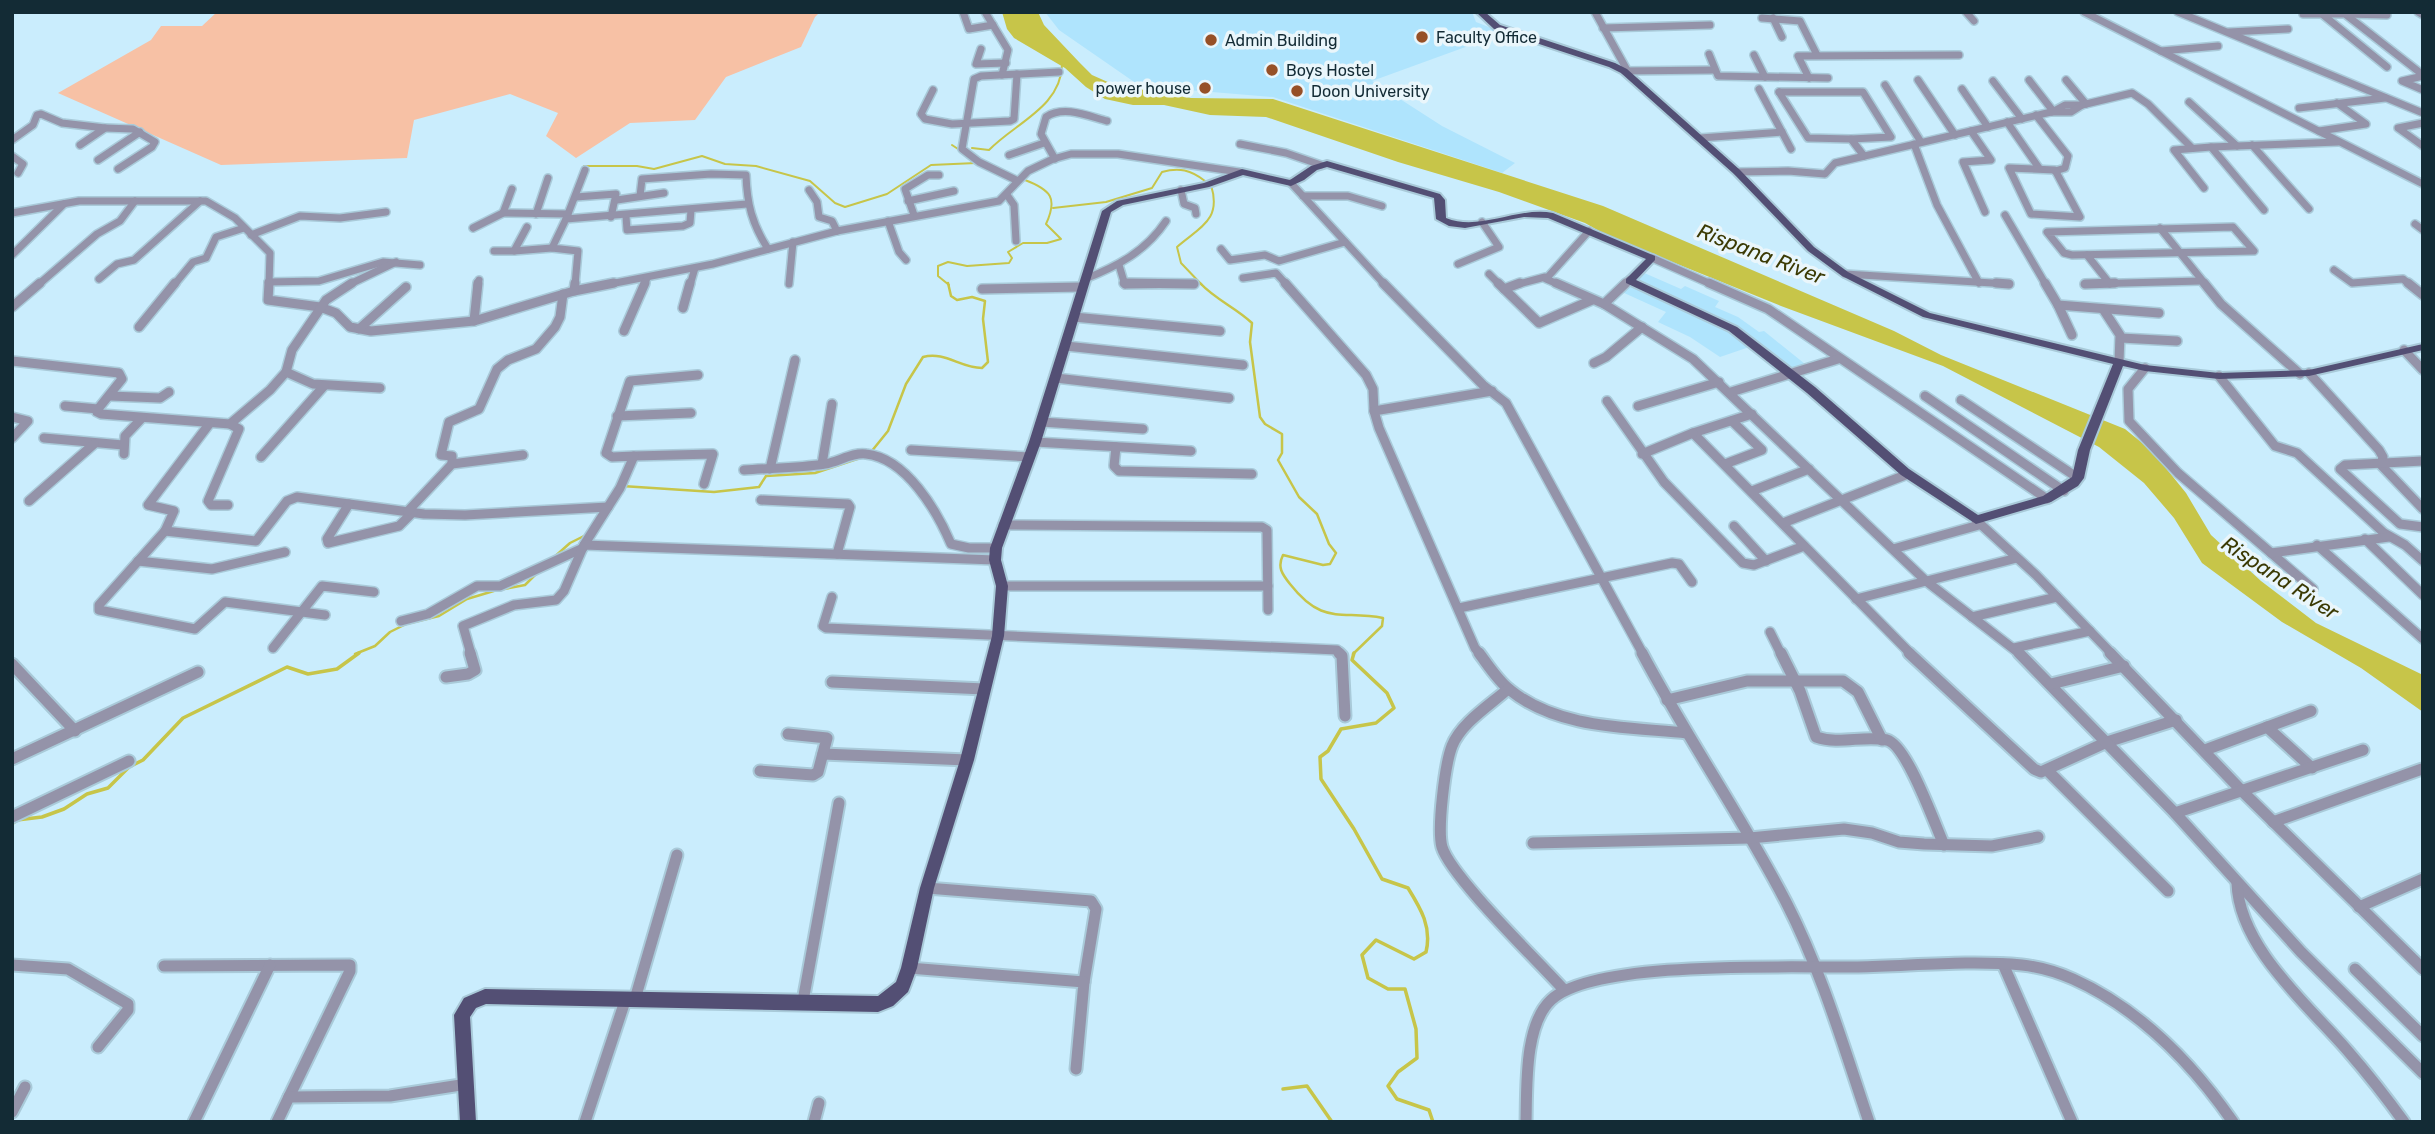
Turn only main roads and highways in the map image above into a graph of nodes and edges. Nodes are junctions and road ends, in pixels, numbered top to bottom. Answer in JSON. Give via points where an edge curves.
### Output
{"nodes":[{"id":1,"x":1480,"y":12,"type":"edge"},
{"id":2,"x":1652,"y":258,"type":"joint"},
{"id":3,"x":1629,"y":280,"type":"joint"},
{"id":4,"x":2423,"y":347,"type":"edge"},
{"id":5,"x":2119,"y":362,"type":"junction"},
{"id":6,"x":468,"y":1122,"type":"edge"}],
"edges":[{"from":1,"to":5,"type":"main road","via":[[1497,27],[1626,71],[1737,172],[1811,249],[1845,274],[1950,323]]},
{"from":2,"to":3,"type":"main road"},
{"from":2,"to":6,"type":"main road","via":[[1539,213],[1482,222],[1444,221],[1437,196],[1321,165],[1291,183],[1239,172],[1206,185],[1131,200],[1107,211],[1042,422],[1003,525],[996,554],[1002,586],[998,636],[902,987],[878,1004],[485,996],[462,1015]]},
{"from":3,"to":5,"type":"main road","via":[[1723,323],[1908,474],[1978,523],[2048,499],[2078,478]]},
{"from":4,"to":5,"type":"main road","via":[[2304,373],[2220,376]]}]}
